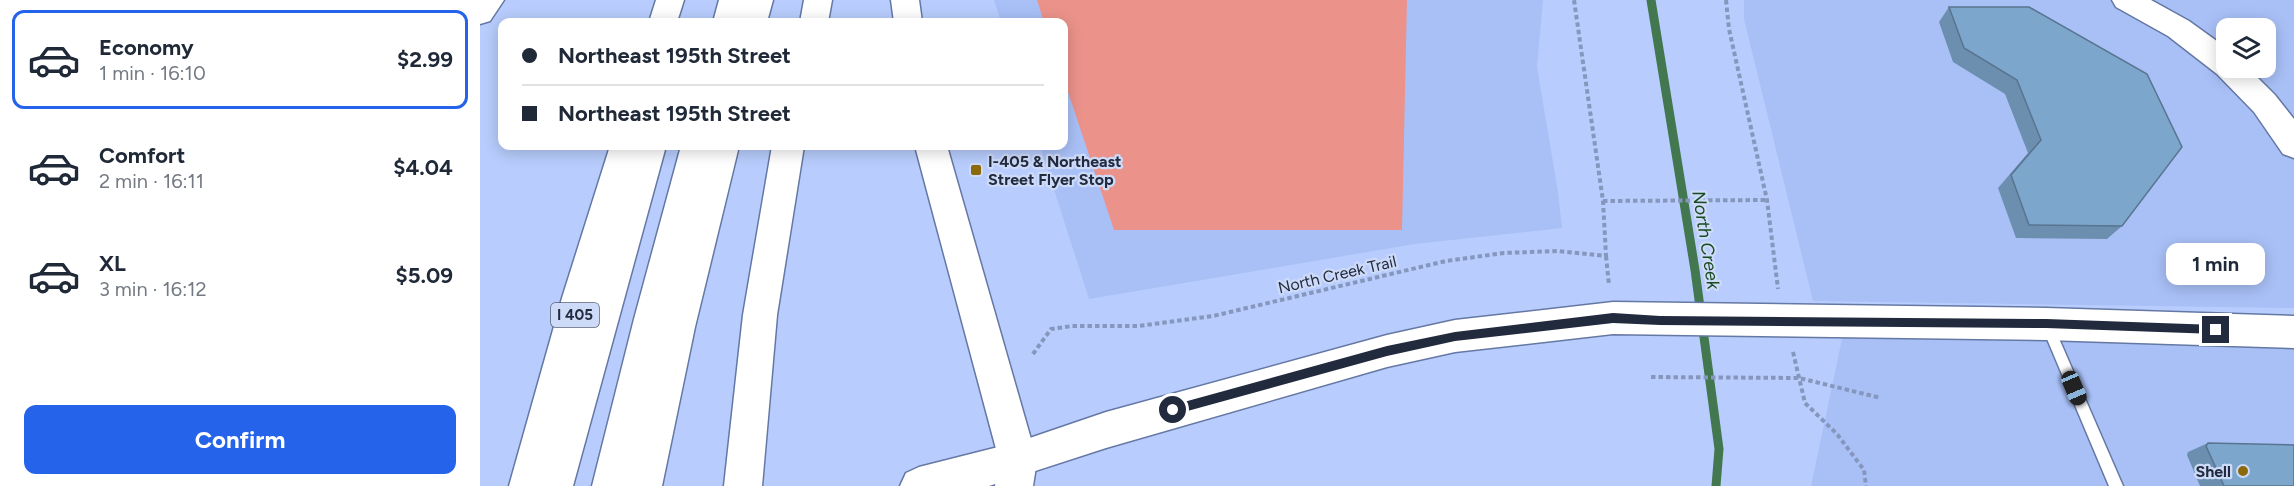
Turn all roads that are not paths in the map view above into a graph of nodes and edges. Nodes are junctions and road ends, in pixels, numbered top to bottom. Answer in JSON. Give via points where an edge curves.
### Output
{"nodes":[{"id":1,"x":490,"y":0,"type":"edge"},
{"id":2,"x":670,"y":0,"type":"edge"},
{"id":3,"x":692,"y":0,"type":"edge"},
{"id":4,"x":733,"y":0,"type":"edge"},
{"id":5,"x":759,"y":0,"type":"edge"},
{"id":6,"x":818,"y":0,"type":"edge"},
{"id":7,"x":905,"y":0,"type":"edge"},
{"id":8,"x":2126,"y":0,"type":"edge"},
{"id":9,"x":480,"y":12,"type":"edge"},
{"id":10,"x":664,"y":18,"type":"edge"},
{"id":11,"x":687,"y":18,"type":"edge"},
{"id":12,"x":728,"y":18,"type":"edge"},
{"id":13,"x":754,"y":18,"type":"edge"},
{"id":14,"x":815,"y":18,"type":"edge"},
{"id":15,"x":907,"y":18,"type":"edge"},
{"id":16,"x":2216,"y":56,"type":"edge"},
{"id":17,"x":2241,"y":78,"type":"edge"},
{"id":18,"x":2294,"y":145,"type":"edge"},
{"id":19,"x":625,"y":150,"type":"edge"},
{"id":20,"x":649,"y":150,"type":"edge"},
{"id":21,"x":696,"y":150,"type":"edge"},
{"id":22,"x":722,"y":150,"type":"edge"},
{"id":23,"x":787,"y":150,"type":"edge"},
{"id":24,"x":932,"y":150,"type":"edge"},
{"id":25,"x":2046,"y":324,"type":"junction"},
{"id":26,"x":2294,"y":332,"type":"edge"},
{"id":27,"x":1016,"y":473,"type":"edge"},
{"id":28,"x":528,"y":486,"type":"edge"},
{"id":29,"x":554,"y":486,"type":"edge"},
{"id":30,"x":611,"y":486,"type":"edge"},
{"id":31,"x":643,"y":486,"type":"edge"},
{"id":32,"x":743,"y":486,"type":"edge"},
{"id":33,"x":919,"y":486,"type":"edge"},
{"id":34,"x":2116,"y":486,"type":"edge"}],
"edges":[{"from":1,"to":9,"type":"main road"},
{"from":2,"to":10,"type":"main road"},
{"from":3,"to":11,"type":"main road"},
{"from":4,"to":12,"type":"main road"},
{"from":5,"to":13,"type":"main road"},
{"from":6,"to":14,"type":"main road"},
{"from":7,"to":15,"type":"main road"},
{"from":8,"to":16,"type":"main road"},
{"from":17,"to":18,"type":"main road","via":[[2279,120]]},
{"from":19,"to":28,"type":"main road","number":"I 405","via":[[579,298]]},
{"from":20,"to":29,"type":"main road","number":"I 405"},
{"from":21,"to":30,"type":"main road"},
{"from":22,"to":31,"type":"main road"},
{"from":23,"to":32,"type":"main road","via":[[748,418]]},
{"from":24,"to":27,"type":"main road"},
{"from":25,"to":26,"type":"main road"},
{"from":25,"to":27,"type":"main road","via":[[1613,318],[1455,336],[1387,351],[1106,430]]},
{"from":25,"to":34,"type":"lane"},
{"from":27,"to":33,"type":"main road"}]}
